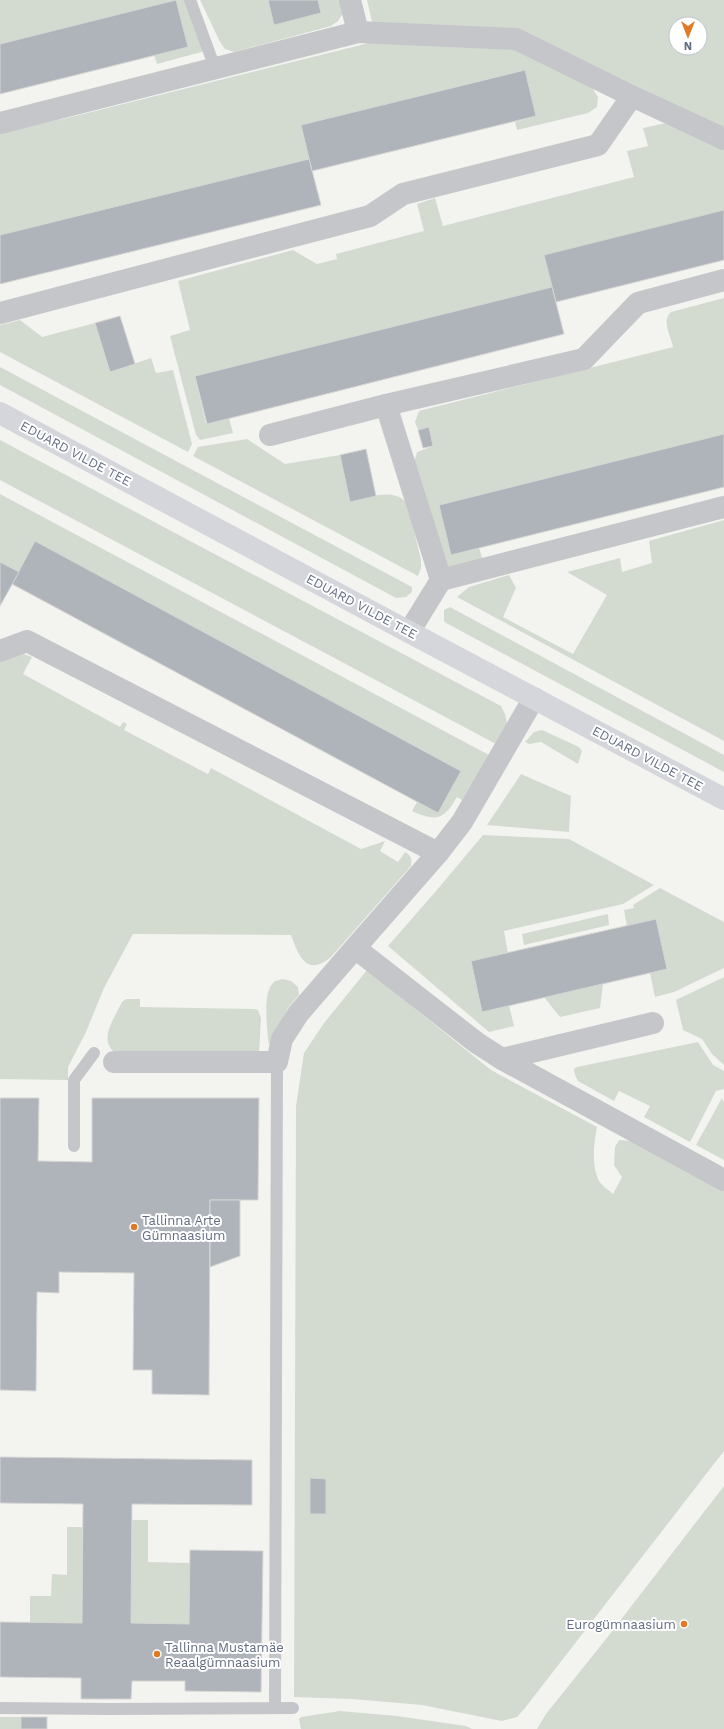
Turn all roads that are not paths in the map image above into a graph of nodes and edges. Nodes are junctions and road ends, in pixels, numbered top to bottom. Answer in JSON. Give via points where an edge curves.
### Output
{"nodes":[{"id":1,"x":190,"y":0,"type":"edge"},
{"id":2,"x":350,"y":0,"type":"edge"},
{"id":3,"x":358,"y":32,"type":"junction"},
{"id":4,"x":215,"y":68,"type":"junction"},
{"id":5,"x":632,"y":96,"type":"junction"},
{"id":6,"x":0,"y":123,"type":"edge"},
{"id":7,"x":724,"y":139,"type":"edge"},
{"id":8,"x":724,"y":280,"type":"edge"},
{"id":9,"x":0,"y":313,"type":"edge"},
{"id":10,"x":386,"y":405,"type":"junction"},
{"id":11,"x":0,"y":413,"type":"edge"},
{"id":12,"x":270,"y":435,"type":"dead end"},
{"id":13,"x":724,"y":507,"type":"edge"},
{"id":14,"x":441,"y":580,"type":"junction"},
{"id":15,"x":409,"y":632,"type":"junction"},
{"id":16,"x":0,"y":650,"type":"edge"},
{"id":17,"x":534,"y":698,"type":"junction"},
{"id":18,"x":724,"y":799,"type":"edge"},
{"id":19,"x":438,"y":853,"type":"junction"},
{"id":20,"x":355,"y":948,"type":"junction"},
{"id":21,"x":653,"y":1023,"type":"dead end"},
{"id":22,"x":94,"y":1053,"type":"dead end"},
{"id":23,"x":502,"y":1059,"type":"junction"},
{"id":24,"x":114,"y":1062,"type":"dead end"},
{"id":25,"x":277,"y":1062,"type":"junction"},
{"id":26,"x":74,"y":1146,"type":"dead end"},
{"id":27,"x":724,"y":1180,"type":"edge"},
{"id":28,"x":0,"y":1708,"type":"edge"},
{"id":29,"x":275,"y":1708,"type":"junction"},
{"id":30,"x":293,"y":1708,"type":"dead end"}],
"edges":[{"from":1,"to":4,"type":"lane"},
{"from":2,"to":3,"type":"street"},
{"from":3,"to":4,"type":"street"},
{"from":3,"to":5,"type":"street","via":[[516,39]]},
{"from":4,"to":6,"type":"street"},
{"from":5,"to":7,"type":"street"},
{"from":5,"to":9,"type":"street","via":[[598,145],[403,194],[370,216]]},
{"from":8,"to":10,"type":"street","via":[[638,302],[584,359]]},
{"from":10,"to":12,"type":"street"},
{"from":10,"to":14,"type":"street"},
{"from":11,"to":15,"type":"street","name":"EDUARD VILDE TEE"},
{"from":13,"to":14,"type":"street"},
{"from":14,"to":15,"type":"street"},
{"from":15,"to":17,"type":"street","name":"EDUARD VILDE TEE"},
{"from":16,"to":19,"type":"street","via":[[27,640]]},
{"from":17,"to":18,"type":"street","name":"EDUARD VILDE TEE"},
{"from":17,"to":19,"type":"street","via":[[462,822]]},
{"from":19,"to":20,"type":"street"},
{"from":20,"to":23,"type":"street","via":[[477,1043]]},
{"from":20,"to":25,"type":"street","via":[[298,1014],[282,1039]]},
{"from":21,"to":23,"type":"street"},
{"from":22,"to":26,"type":"lane","via":[[74,1080]]},
{"from":23,"to":27,"type":"street"},
{"from":24,"to":25,"type":"street"},
{"from":25,"to":29,"type":"lane"},
{"from":28,"to":29,"type":"lane"},
{"from":29,"to":30,"type":"lane"}]}
